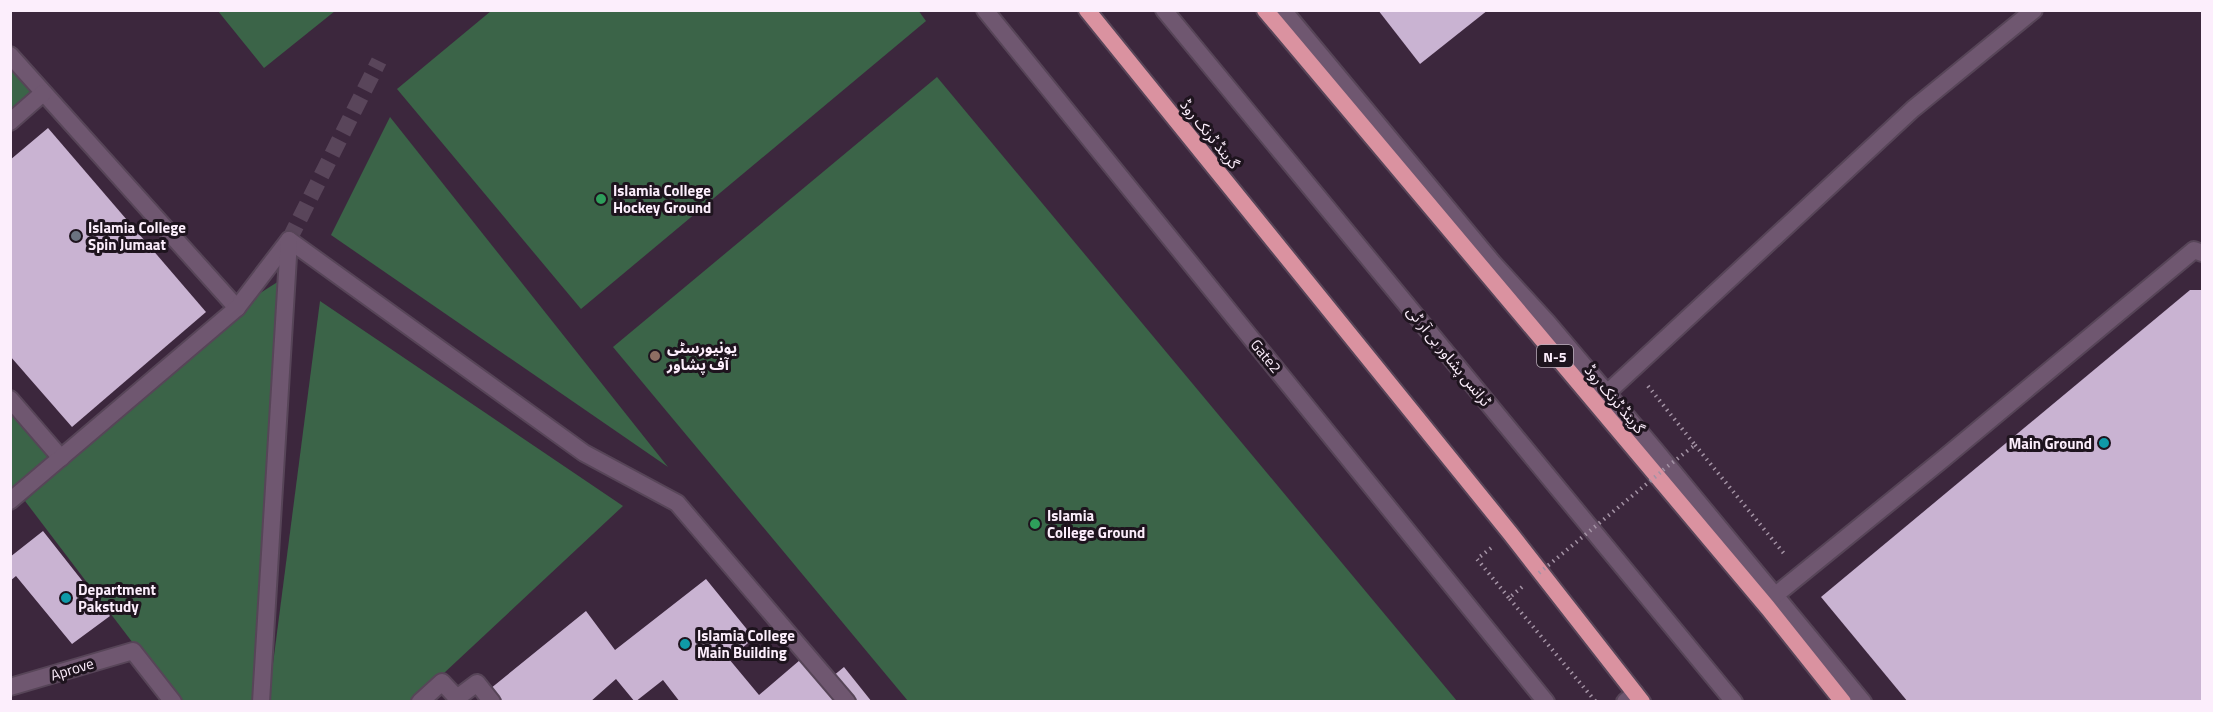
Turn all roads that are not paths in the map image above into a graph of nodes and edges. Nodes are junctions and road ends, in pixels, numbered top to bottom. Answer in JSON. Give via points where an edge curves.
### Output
{"nodes":[{"id":1,"x":985,"y":10,"type":"edge"},
{"id":2,"x":1087,"y":10,"type":"edge"},
{"id":3,"x":1164,"y":10,"type":"edge"},
{"id":4,"x":1265,"y":10,"type":"edge"},
{"id":5,"x":1283,"y":10,"type":"edge"},
{"id":6,"x":2034,"y":10,"type":"edge"},
{"id":7,"x":10,"y":55,"type":"edge"},
{"id":8,"x":43,"y":93,"type":"junction"},
{"id":9,"x":10,"y":122,"type":"edge"},
{"id":10,"x":289,"y":240,"type":"junction"},
{"id":11,"x":2202,"y":254,"type":"edge"},
{"id":12,"x":237,"y":308,"type":"junction"},
{"id":13,"x":1607,"y":393,"type":"junction"},
{"id":14,"x":10,"y":399,"type":"edge"},
{"id":15,"x":61,"y":458,"type":"junction"},
{"id":16,"x":10,"y":501,"type":"edge"},
{"id":17,"x":1770,"y":599,"type":"junction"},
{"id":18,"x":10,"y":687,"type":"edge"},
{"id":19,"x":1634,"y":699,"type":"edge"},
{"id":20,"x":173,"y":702,"type":"edge"},
{"id":21,"x":261,"y":702,"type":"edge"},
{"id":22,"x":420,"y":702,"type":"edge"},
{"id":23,"x":492,"y":702,"type":"edge"},
{"id":24,"x":847,"y":702,"type":"edge"},
{"id":25,"x":1546,"y":702,"type":"edge"},
{"id":26,"x":1734,"y":702,"type":"edge"},
{"id":27,"x":1843,"y":702,"type":"edge"},
{"id":28,"x":1863,"y":702,"type":"edge"}],
"edges":[{"from":1,"to":25,"type":"street","name":"Gate2"},
{"from":2,"to":19,"type":"highway","name":"گرینڈ ٹرنک روڈ","via":[[1502,524]]},
{"from":3,"to":26,"type":"street","name":"ٹرانس پشاور بی آر ٹی"},
{"from":4,"to":17,"type":"highway","name":"گرینڈ ٹرنک روڈ","number":"N-5"},
{"from":5,"to":13,"type":"street","via":[[1493,263]]},
{"from":6,"to":13,"type":"street","via":[[1912,109]]},
{"from":7,"to":8,"type":"street"},
{"from":8,"to":9,"type":"street"},
{"from":8,"to":12,"type":"street"},
{"from":10,"to":12,"type":"street"},
{"from":10,"to":21,"type":"street"},
{"from":10,"to":24,"type":"street","via":[[584,453],[677,503]]},
{"from":11,"to":17,"type":"street","via":[[2194,250]]},
{"from":12,"to":15,"type":"street"},
{"from":13,"to":17,"type":"street"},
{"from":14,"to":15,"type":"street"},
{"from":15,"to":16,"type":"street"},
{"from":17,"to":27,"type":"highway","name":"گرینڈ ٹرنک روڈ","number":"N-5"},
{"from":17,"to":28,"type":"street"},
{"from":18,"to":20,"type":"street","name":"Aprove","via":[[133,651]]},
{"from":22,"to":23,"type":"street","via":[[442,682],[457,698],[477,682]]}]}
